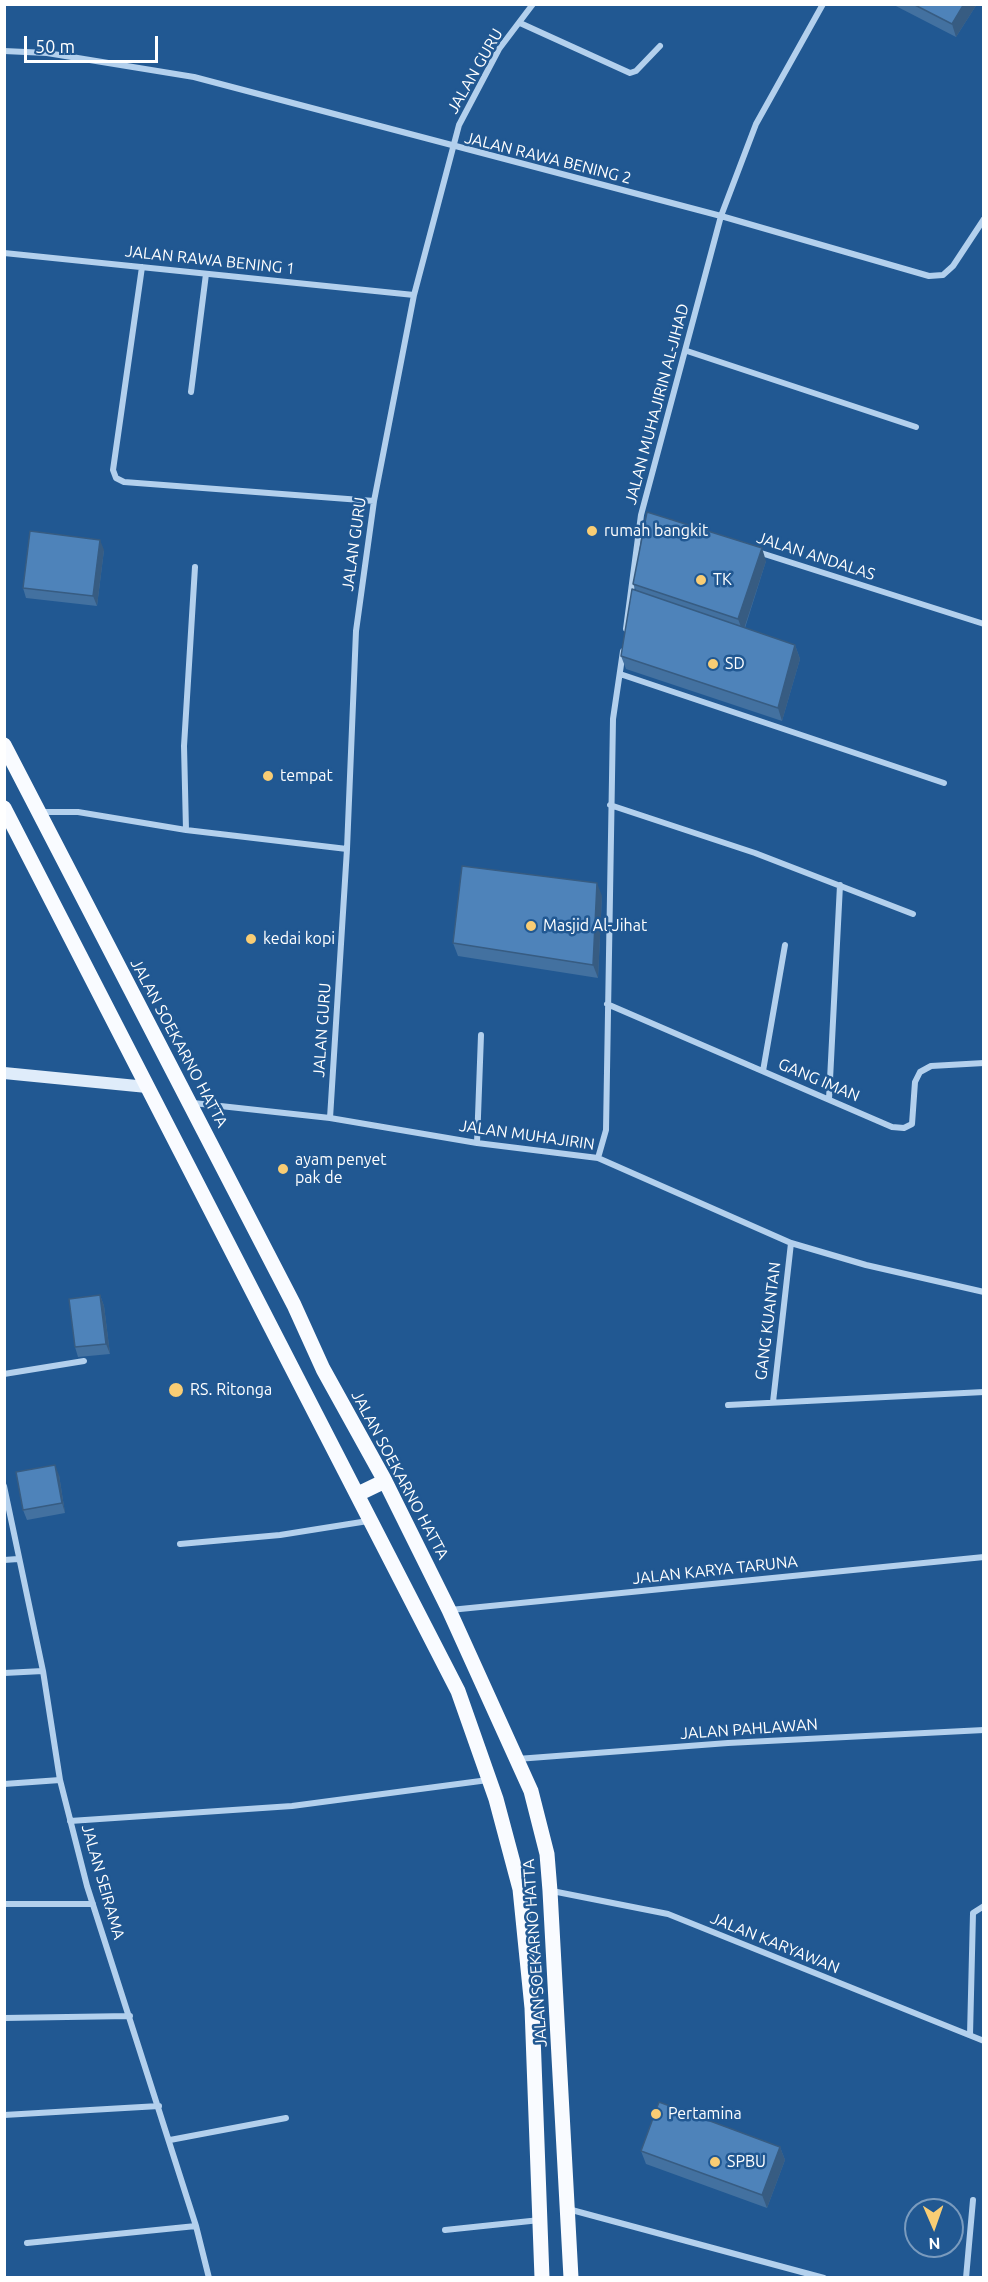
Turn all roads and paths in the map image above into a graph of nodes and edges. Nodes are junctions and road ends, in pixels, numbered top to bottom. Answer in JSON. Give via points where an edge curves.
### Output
{"nodes":[{"id":1,"x":533,"y":4,"type":"edge"},
{"id":2,"x":823,"y":4,"type":"edge"},
{"id":3,"x":520,"y":23,"type":"junction"},
{"id":4,"x":660,"y":46,"type":"dead end"},
{"id":5,"x":4,"y":51,"type":"edge"},
{"id":6,"x":452,"y":147,"type":"junction"},
{"id":7,"x":721,"y":216,"type":"junction"},
{"id":8,"x":984,"y":219,"type":"edge"},
{"id":9,"x":4,"y":253,"type":"edge"},
{"id":10,"x":142,"y":267,"type":"junction"},
{"id":11,"x":206,"y":274,"type":"junction"},
{"id":12,"x":414,"y":295,"type":"junction"},
{"id":13,"x":687,"y":351,"type":"junction"},
{"id":14,"x":191,"y":392,"type":"dead end"},
{"id":15,"x":916,"y":427,"type":"dead end"},
{"id":16,"x":374,"y":501,"type":"junction"},
{"id":17,"x":641,"y":515,"type":"junction"},
{"id":18,"x":652,"y":518,"type":"edge"},
{"id":19,"x":755,"y":551,"type":"edge"},
{"id":20,"x":195,"y":567,"type":"dead end"},
{"id":21,"x":984,"y":624,"type":"edge"},
{"id":22,"x":620,"y":674,"type":"junction"},
{"id":23,"x":4,"y":746,"type":"edge"},
{"id":24,"x":944,"y":783,"type":"dead end"},
{"id":25,"x":610,"y":805,"type":"junction"},
{"id":26,"x":4,"y":808,"type":"edge"},
{"id":27,"x":39,"y":812,"type":"junction"},
{"id":28,"x":186,"y":830,"type":"junction"},
{"id":29,"x":347,"y":849,"type":"junction"},
{"id":30,"x":840,"y":885,"type":"junction"},
{"id":31,"x":913,"y":914,"type":"dead end"},
{"id":32,"x":785,"y":945,"type":"dead end"},
{"id":33,"x":607,"y":1004,"type":"junction"},
{"id":34,"x":481,"y":1035,"type":"dead end"},
{"id":35,"x":984,"y":1063,"type":"edge"},
{"id":36,"x":763,"y":1071,"type":"junction"},
{"id":37,"x":4,"y":1072,"type":"edge"},
{"id":38,"x":147,"y":1088,"type":"junction"},
{"id":39,"x":829,"y":1099,"type":"junction"},
{"id":40,"x":190,"y":1103,"type":"junction"},
{"id":41,"x":330,"y":1118,"type":"junction"},
{"id":42,"x":477,"y":1143,"type":"junction"},
{"id":43,"x":598,"y":1158,"type":"junction"},
{"id":44,"x":791,"y":1243,"type":"junction"},
{"id":45,"x":984,"y":1292,"type":"edge"},
{"id":46,"x":84,"y":1361,"type":"edge"},
{"id":47,"x":4,"y":1374,"type":"edge"},
{"id":48,"x":984,"y":1392,"type":"edge"},
{"id":49,"x":772,"y":1402,"type":"junction"},
{"id":50,"x":728,"y":1405,"type":"dead end"},
{"id":51,"x":386,"y":1481,"type":"junction"},
{"id":52,"x":4,"y":1486,"type":"edge"},
{"id":53,"x":358,"y":1494,"type":"junction"},
{"id":54,"x":371,"y":1520,"type":"junction"},
{"id":55,"x":180,"y":1544,"type":"dead end"},
{"id":56,"x":984,"y":1557,"type":"edge"},
{"id":57,"x":18,"y":1559,"type":"junction"},
{"id":58,"x":4,"y":1560,"type":"edge"},
{"id":59,"x":449,"y":1610,"type":"junction"},
{"id":60,"x":43,"y":1671,"type":"junction"},
{"id":61,"x":4,"y":1673,"type":"edge"},
{"id":62,"x":984,"y":1730,"type":"edge"},
{"id":63,"x":516,"y":1760,"type":"junction"},
{"id":64,"x":60,"y":1780,"type":"junction"},
{"id":65,"x":489,"y":1780,"type":"junction"},
{"id":66,"x":4,"y":1784,"type":"edge"},
{"id":67,"x":70,"y":1821,"type":"junction"},
{"id":68,"x":550,"y":1891,"type":"junction"},
{"id":69,"x":4,"y":1904,"type":"edge"},
{"id":70,"x":93,"y":1904,"type":"junction"},
{"id":71,"x":984,"y":1906,"type":"edge"},
{"id":72,"x":130,"y":2016,"type":"junction"},
{"id":73,"x":4,"y":2018,"type":"edge"},
{"id":74,"x":970,"y":2035,"type":"junction"},
{"id":75,"x":984,"y":2041,"type":"edge"},
{"id":76,"x":159,"y":2106,"type":"junction"},
{"id":77,"x":4,"y":2115,"type":"edge"},
{"id":78,"x":286,"y":2118,"type":"dead end"},
{"id":79,"x":170,"y":2140,"type":"junction"},
{"id":80,"x":973,"y":2200,"type":"dead end"},
{"id":81,"x":567,"y":2208,"type":"junction"},
{"id":82,"x":541,"y":2220,"type":"junction"},
{"id":83,"x":196,"y":2226,"type":"junction"},
{"id":84,"x":445,"y":2230,"type":"dead end"},
{"id":85,"x":27,"y":2243,"type":"dead end"},
{"id":86,"x":209,"y":2277,"type":"edge"},
{"id":87,"x":542,"y":2277,"type":"edge"},
{"id":88,"x":571,"y":2277,"type":"edge"},
{"id":89,"x":824,"y":2277,"type":"edge"},
{"id":90,"x":966,"y":2277,"type":"edge"}],
"edges":[{"from":1,"to":3,"type":"street","name":"JALAN GURU"},
{"from":2,"to":7,"type":"street","name":"JALAN MUHAJIRIN AL-JIHAD","via":[[756,124]]},
{"from":3,"to":4,"type":"street","via":[[630,74]]},
{"from":3,"to":6,"type":"street","name":"JALAN GURU","via":[[494,59],[459,125]]},
{"from":5,"to":6,"type":"street","name":"JALAN RAWA BENING 2","via":[[47,53],[194,77]]},
{"from":6,"to":7,"type":"street","name":"JALAN RAWA BENING 2"},
{"from":6,"to":12,"type":"street","name":"JALAN GURU"},
{"from":7,"to":8,"type":"street","name":"JALAN RAWA BENING 2","via":[[929,276],[944,275],[953,266]]},
{"from":7,"to":13,"type":"street","name":"JALAN MUHAJIRIN AL-JIHAD"},
{"from":9,"to":10,"type":"street","name":"JALAN RAWA BENING 1"},
{"from":10,"to":11,"type":"street","name":"JALAN RAWA BENING 1"},
{"from":10,"to":16,"type":"street","via":[[113,470],[116,478],[124,482]]},
{"from":11,"to":12,"type":"street","name":"JALAN RAWA BENING 1"},
{"from":11,"to":14,"type":"street"},
{"from":12,"to":16,"type":"street","name":"JALAN GURU"},
{"from":13,"to":15,"type":"street"},
{"from":13,"to":17,"type":"street","name":"JALAN MUHAJIRIN AL-JIHAD"},
{"from":16,"to":29,"type":"street","name":"JALAN GURU","via":[[356,631]]},
{"from":17,"to":18,"type":"street"},
{"from":17,"to":22,"type":"street","name":"JALAN MUHAJIRIN AL-JIHAD"},
{"from":19,"to":21,"type":"street","name":"JALAN ANDALAS"},
{"from":20,"to":28,"type":"street","via":[[184,746]]},
{"from":22,"to":24,"type":"street"},
{"from":22,"to":25,"type":"street","name":"JALAN MUHAJIRIN AL-JIHAD","via":[[613,719]]},
{"from":23,"to":27,"type":"main road","name":"JALAN SOEKARNO HATTA"},
{"from":25,"to":30,"type":"street"},
{"from":25,"to":33,"type":"street","name":"JALAN MUHAJIRIN AL-JIHAD"},
{"from":26,"to":38,"type":"main road","name":"JALAN SOEKARNO HATTA"},
{"from":27,"to":28,"type":"street","via":[[78,812]]},
{"from":27,"to":40,"type":"main road","name":"JALAN SOEKARNO HATTA"},
{"from":28,"to":29,"type":"street"},
{"from":29,"to":41,"type":"street","name":"JALAN GURU"},
{"from":30,"to":31,"type":"street"},
{"from":30,"to":39,"type":"street"},
{"from":32,"to":36,"type":"street"},
{"from":33,"to":36,"type":"street","name":"GANG IMAN"},
{"from":33,"to":43,"type":"street","name":"JALAN MUHAJIRIN AL-JIHAD","via":[[606,1130]]},
{"from":34,"to":42,"type":"street"},
{"from":35,"to":39,"type":"street","name":"GANG IMAN","via":[[931,1066],[920,1072],[915,1082],[912,1124],[904,1128],[892,1127]]},
{"from":36,"to":39,"type":"street","name":"GANG IMAN"},
{"from":37,"to":38,"type":"street"},
{"from":38,"to":53,"type":"main road","name":"JALAN SOEKARNO HATTA"},
{"from":40,"to":41,"type":"street","name":"JALAN MUHAJIRIN"},
{"from":40,"to":51,"type":"main road","name":"JALAN SOEKARNO HATTA","via":[[323,1369]]},
{"from":41,"to":42,"type":"street","name":"JALAN MUHAJIRIN"},
{"from":42,"to":43,"type":"street","name":"JALAN MUHAJIRIN"},
{"from":43,"to":44,"type":"street","name":"JALAN MUHAJIRIN"},
{"from":44,"to":45,"type":"street","name":"JALAN MUHAJIRIN"},
{"from":44,"to":49,"type":"street","name":"GANG KUANTAN"},
{"from":46,"to":47,"type":"street"},
{"from":48,"to":49,"type":"street"},
{"from":49,"to":50,"type":"street"},
{"from":51,"to":53,"type":"main road"},
{"from":51,"to":59,"type":"main road","name":"JALAN SOEKARNO HATTA"},
{"from":52,"to":57,"type":"street","name":"JALAN SEIRAMA"},
{"from":53,"to":54,"type":"main road","name":"JALAN SOEKARNO HATTA"},
{"from":54,"to":55,"type":"street","via":[[279,1535]]},
{"from":54,"to":65,"type":"main road","name":"JALAN SOEKARNO HATTA","via":[[458,1690]]},
{"from":56,"to":59,"type":"street","name":"JALAN KARYA TARUNA"},
{"from":57,"to":58,"type":"street"},
{"from":57,"to":60,"type":"street","name":"JALAN SEIRAMA"},
{"from":59,"to":63,"type":"main road","name":"JALAN SOEKARNO HATTA"},
{"from":60,"to":61,"type":"street"},
{"from":60,"to":64,"type":"street","name":"JALAN SEIRAMA"},
{"from":62,"to":63,"type":"street","name":"JALAN PAHLAWAN"},
{"from":63,"to":68,"type":"main road","name":"JALAN SOEKARNO HATTA","via":[[531,1791],[547,1854]]},
{"from":64,"to":66,"type":"street"},
{"from":64,"to":67,"type":"street","name":"JALAN SEIRAMA"},
{"from":65,"to":67,"type":"street","via":[[292,1806]]},
{"from":65,"to":82,"type":"main road","name":"JALAN SOEKARNO HATTA","via":[[520,1889],[532,2008]]},
{"from":67,"to":70,"type":"street","name":"JALAN SEIRAMA"},
{"from":68,"to":74,"type":"street","name":"JALAN KARYAWAN","via":[[668,1914]]},
{"from":68,"to":81,"type":"main road","name":"JALAN SOEKARNO HATTA"},
{"from":69,"to":70,"type":"street"},
{"from":70,"to":72,"type":"street","name":"JALAN SEIRAMA"},
{"from":71,"to":74,"type":"street","via":[[973,1913]]},
{"from":72,"to":73,"type":"street"},
{"from":72,"to":76,"type":"street","name":"JALAN SEIRAMA"},
{"from":74,"to":75,"type":"street","name":"JALAN KARYAWAN"},
{"from":76,"to":77,"type":"street"},
{"from":76,"to":79,"type":"street","name":"JALAN SEIRAMA"},
{"from":78,"to":79,"type":"street"},
{"from":79,"to":83,"type":"street","name":"JALAN SEIRAMA"},
{"from":80,"to":90,"type":"street"},
{"from":81,"to":88,"type":"main road","name":"JALAN SOEKARNO HATTA"},
{"from":81,"to":89,"type":"street"},
{"from":82,"to":84,"type":"street"},
{"from":82,"to":87,"type":"main road","name":"JALAN SOEKARNO HATTA"},
{"from":83,"to":85,"type":"street"},
{"from":83,"to":86,"type":"street","name":"JALAN SEIRAMA"}]}
